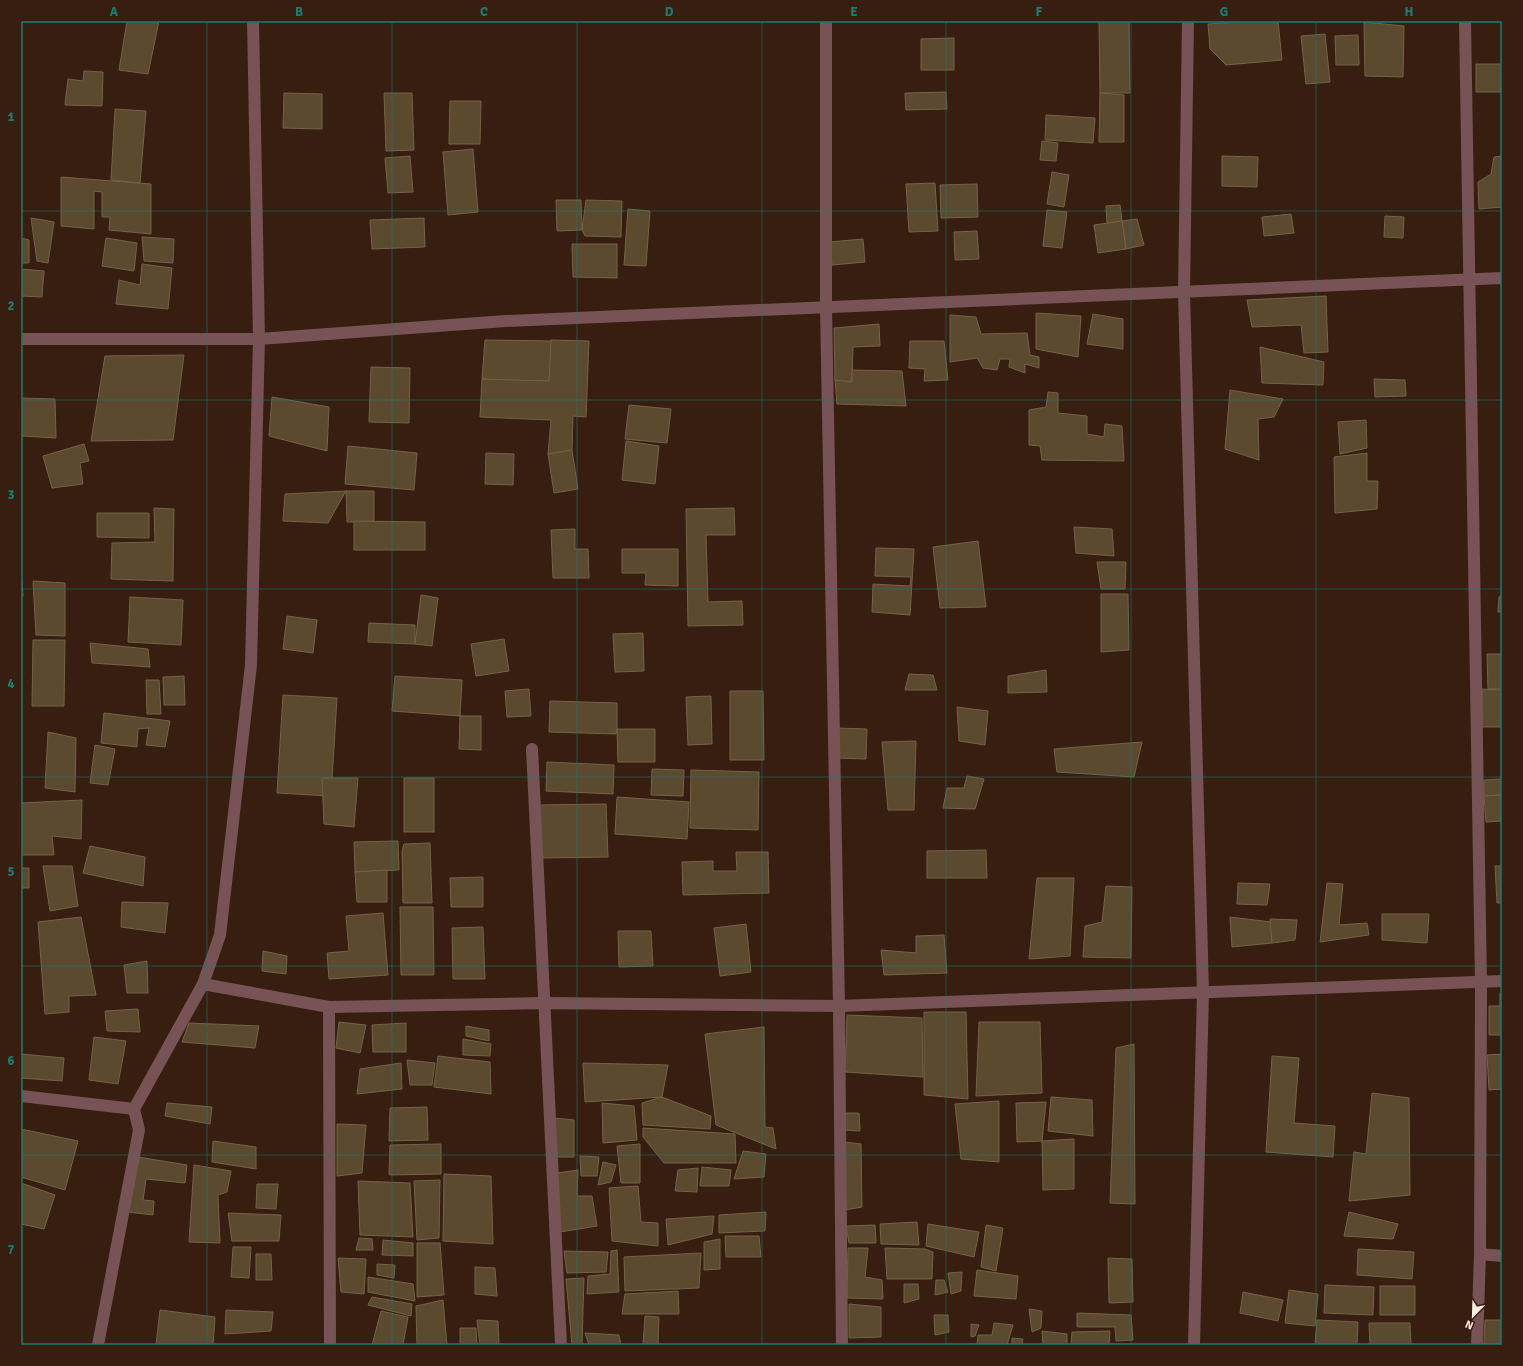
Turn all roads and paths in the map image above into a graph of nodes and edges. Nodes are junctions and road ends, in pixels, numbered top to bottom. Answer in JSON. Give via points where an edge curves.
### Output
{"nodes":[{"id":1,"x":253,"y":21,"type":"edge"},
{"id":2,"x":826,"y":21,"type":"edge"},
{"id":3,"x":1188,"y":21,"type":"edge"},
{"id":4,"x":1465,"y":21,"type":"edge"},
{"id":5,"x":1502,"y":278,"type":"edge"},
{"id":6,"x":1470,"y":280,"type":"junction"},
{"id":7,"x":1184,"y":292,"type":"junction"},
{"id":8,"x":826,"y":307,"type":"junction"},
{"id":9,"x":259,"y":338,"type":"junction"},
{"id":10,"x":21,"y":339,"type":"edge"},
{"id":11,"x":532,"y":749,"type":"dead end"},
{"id":12,"x":1502,"y":981,"type":"edge"},
{"id":13,"x":1481,"y":982,"type":"junction"},
{"id":14,"x":203,"y":984,"type":"junction"},
{"id":15,"x":1203,"y":992,"type":"junction"},
{"id":16,"x":544,"y":1003,"type":"junction"},
{"id":17,"x":839,"y":1006,"type":"junction"},
{"id":18,"x":329,"y":1007,"type":"junction"},
{"id":19,"x":21,"y":1096,"type":"edge"},
{"id":20,"x":134,"y":1109,"type":"junction"},
{"id":21,"x":1480,"y":1254,"type":"junction"},
{"id":22,"x":1502,"y":1256,"type":"edge"},
{"id":23,"x":98,"y":1345,"type":"edge"},
{"id":24,"x":330,"y":1345,"type":"edge"},
{"id":25,"x":561,"y":1345,"type":"edge"},
{"id":26,"x":842,"y":1345,"type":"edge"},
{"id":27,"x":1194,"y":1345,"type":"edge"},
{"id":28,"x":1477,"y":1345,"type":"edge"}],
"edges":[{"from":1,"to":9,"type":"street"},
{"from":2,"to":8,"type":"street"},
{"from":3,"to":7,"type":"street"},
{"from":4,"to":6,"type":"street"},
{"from":5,"to":6,"type":"street"},
{"from":6,"to":7,"type":"street"},
{"from":6,"to":13,"type":"street"},
{"from":7,"to":8,"type":"street"},
{"from":7,"to":15,"type":"street"},
{"from":8,"to":9,"type":"street","via":[[506,321]]},
{"from":8,"to":17,"type":"street"},
{"from":9,"to":10,"type":"street"},
{"from":9,"to":14,"type":"street","via":[[251,665],[220,936]]},
{"from":11,"to":16,"type":"street"},
{"from":12,"to":13,"type":"street"},
{"from":13,"to":15,"type":"street"},
{"from":13,"to":21,"type":"street"},
{"from":14,"to":18,"type":"street"},
{"from":14,"to":20,"type":"street"},
{"from":15,"to":17,"type":"street"},
{"from":15,"to":27,"type":"street"},
{"from":16,"to":17,"type":"street"},
{"from":16,"to":18,"type":"street"},
{"from":16,"to":25,"type":"street"},
{"from":17,"to":26,"type":"street"},
{"from":18,"to":24,"type":"street"},
{"from":19,"to":20,"type":"street"},
{"from":20,"to":23,"type":"street","via":[[139,1130]]},
{"from":21,"to":22,"type":"street"},
{"from":21,"to":28,"type":"street"}]}
